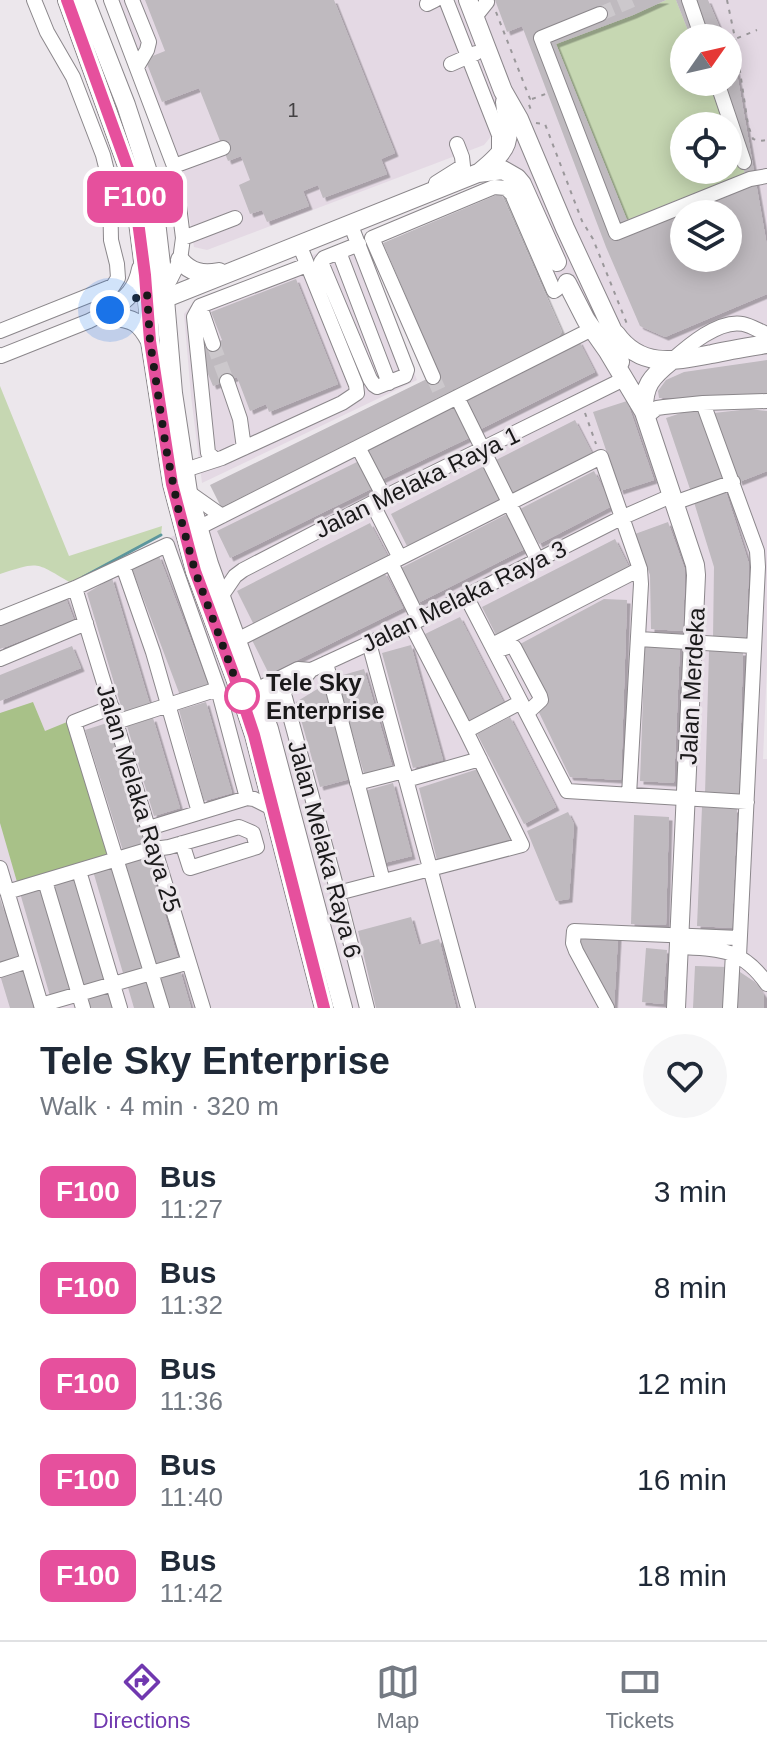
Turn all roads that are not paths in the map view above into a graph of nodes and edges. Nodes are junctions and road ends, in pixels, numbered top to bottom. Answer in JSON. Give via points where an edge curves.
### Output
{"nodes":[{"id":1,"x":34,"y":0,"type":"edge"},
{"id":2,"x":67,"y":0,"type":"edge"},
{"id":3,"x":85,"y":0,"type":"edge"},
{"id":4,"x":111,"y":0,"type":"edge"},
{"id":5,"x":132,"y":0,"type":"edge"},
{"id":6,"x":446,"y":0,"type":"edge"},
{"id":7,"x":486,"y":0,"type":"edge"},
{"id":8,"x":689,"y":0,"type":"edge"},
{"id":9,"x":471,"y":8,"type":"edge"},
{"id":10,"x":600,"y":14,"type":"tunnel mouth"},
{"id":11,"x":697,"y":24,"type":"edge"},
{"id":12,"x":478,"y":53,"type":"junction"},
{"id":13,"x":451,"y":64,"type":"dead end"},
{"id":14,"x":137,"y":67,"type":"junction"},
{"id":15,"x":503,"y":91,"type":"junction"},
{"id":16,"x":722,"y":96,"type":"edge"},
{"id":17,"x":457,"y":144,"type":"dead end"},
{"id":18,"x":223,"y":148,"type":"dead end"},
{"id":19,"x":499,"y":156,"type":"junction"},
{"id":20,"x":744,"y":162,"type":"dead end"},
{"id":21,"x":174,"y":166,"type":"junction"},
{"id":22,"x":478,"y":173,"type":"junction"},
{"id":23,"x":767,"y":176,"type":"edge"},
{"id":24,"x":430,"y":191,"type":"junction"},
{"id":25,"x":374,"y":213,"type":"junction"},
{"id":26,"x":528,"y":214,"type":"junction"},
{"id":27,"x":235,"y":218,"type":"dead end"},
{"id":28,"x":350,"y":223,"type":"junction"},
{"id":29,"x":384,"y":237,"type":"junction"},
{"id":30,"x":183,"y":238,"type":"junction"},
{"id":31,"x":299,"y":244,"type":"junction"},
{"id":32,"x":359,"y":244,"type":"junction"},
{"id":33,"x":143,"y":257,"type":"junction"},
{"id":34,"x":180,"y":260,"type":"junction"},
{"id":35,"x":557,"y":262,"type":"dead end"},
{"id":36,"x":307,"y":265,"type":"junction"},
{"id":37,"x":233,"y":270,"type":"junction"},
{"id":38,"x":192,"y":286,"type":"junction"},
{"id":39,"x":592,"y":286,"type":"junction"},
{"id":40,"x":566,"y":289,"type":"junction"},
{"id":41,"x":156,"y":295,"type":"junction"},
{"id":42,"x":200,"y":306,"type":"junction"},
{"id":43,"x":111,"y":314,"type":"junction"},
{"id":44,"x":168,"y":325,"type":"junction"},
{"id":45,"x":592,"y":329,"type":"junction"},
{"id":46,"x":612,"y":329,"type":"junction"},
{"id":47,"x":0,"y":331,"type":"edge"},
{"id":48,"x":767,"y":334,"type":"edge"},
{"id":49,"x":150,"y":341,"type":"junction"},
{"id":50,"x":213,"y":344,"type":"tunnel mouth"},
{"id":51,"x":767,"y":344,"type":"edge"},
{"id":52,"x":0,"y":356,"type":"edge"},
{"id":53,"x":671,"y":361,"type":"junction"},
{"id":54,"x":433,"y":377,"type":"tunnel mouth"},
{"id":55,"x":624,"y":379,"type":"junction"},
{"id":56,"x":227,"y":381,"type":"tunnel mouth"},
{"id":57,"x":448,"y":400,"type":"junction"},
{"id":58,"x":703,"y":403,"type":"junction"},
{"id":59,"x":758,"y":404,"type":"edge"},
{"id":60,"x":645,"y":415,"type":"junction"},
{"id":61,"x":358,"y":447,"type":"junction"},
{"id":62,"x":244,"y":448,"type":"junction"},
{"id":63,"x":483,"y":450,"type":"junction"},
{"id":64,"x":212,"y":457,"type":"junction"},
{"id":65,"x":184,"y":465,"type":"junction"},
{"id":66,"x":733,"y":482,"type":"junction"},
{"id":67,"x":188,"y":492,"type":"junction"},
{"id":68,"x":673,"y":499,"type":"junction"},
{"id":69,"x":378,"y":500,"type":"junction"},
{"id":70,"x":510,"y":503,"type":"junction"},
{"id":71,"x":222,"y":516,"type":"junction"},
{"id":72,"x":621,"y":518,"type":"junction"},
{"id":73,"x":198,"y":528,"type":"junction"},
{"id":74,"x":762,"y":550,"type":"edge"},
{"id":75,"x":537,"y":559,"type":"junction"},
{"id":76,"x":396,"y":560,"type":"junction"},
{"id":77,"x":123,"y":566,"type":"junction"},
{"id":78,"x":640,"y":569,"type":"junction"},
{"id":79,"x":75,"y":588,"type":"junction"},
{"id":80,"x":466,"y":596,"type":"junction"},
{"id":81,"x":220,"y":598,"type":"junction"},
{"id":82,"x":0,"y":618,"type":"edge"},
{"id":83,"x":415,"y":622,"type":"junction"},
{"id":84,"x":86,"y":623,"type":"junction"},
{"id":85,"x":639,"y":639,"type":"junction"},
{"id":86,"x":237,"y":640,"type":"junction"},
{"id":87,"x":369,"y":643,"type":"junction"},
{"id":88,"x":694,"y":643,"type":"junction"},
{"id":89,"x":753,"y":646,"type":"junction"},
{"id":90,"x":494,"y":648,"type":"junction"},
{"id":91,"x":0,"y":659,"type":"edge"},
{"id":92,"x":326,"y":663,"type":"junction"},
{"id":93,"x":526,"y":669,"type":"junction"},
{"id":94,"x":311,"y":670,"type":"junction"},
{"id":95,"x":509,"y":678,"type":"junction"},
{"id":96,"x":218,"y":689,"type":"junction"},
{"id":97,"x":283,"y":690,"type":"junction"},
{"id":98,"x":258,"y":696,"type":"junction"},
{"id":99,"x":168,"y":705,"type":"junction"},
{"id":100,"x":524,"y":708,"type":"junction"},
{"id":101,"x":114,"y":714,"type":"junction"},
{"id":102,"x":466,"y":731,"type":"junction"},
{"id":103,"x":480,"y":759,"type":"junction"},
{"id":104,"x":263,"y":773,"type":"junction"},
{"id":105,"x":405,"y":775,"type":"junction"},
{"id":106,"x":357,"y":783,"type":"junction"},
{"id":107,"x":629,"y":795,"type":"junction"},
{"id":108,"x":247,"y":798,"type":"junction"},
{"id":109,"x":686,"y":799,"type":"junction"},
{"id":110,"x":747,"y":802,"type":"junction"},
{"id":111,"x":272,"y":808,"type":"junction"},
{"id":112,"x":199,"y":812,"type":"junction"},
{"id":113,"x":149,"y":828,"type":"junction"},
{"id":114,"x":182,"y":843,"type":"junction"},
{"id":115,"x":155,"y":849,"type":"junction"},
{"id":116,"x":117,"y":859,"type":"junction"},
{"id":117,"x":0,"y":868,"type":"edge"},
{"id":118,"x":430,"y":869,"type":"junction"},
{"id":119,"x":79,"y":871,"type":"junction"},
{"id":120,"x":45,"y":881,"type":"junction"},
{"id":121,"x":383,"y":881,"type":"junction"},
{"id":122,"x":7,"y":892,"type":"junction"},
{"id":123,"x":338,"y":893,"type":"junction"},
{"id":124,"x":739,"y":938,"type":"junction"},
{"id":125,"x":680,"y":942,"type":"junction"},
{"id":126,"x":736,"y":954,"type":"junction"},
{"id":127,"x":28,"y":961,"type":"junction"},
{"id":128,"x":189,"y":962,"type":"junction"},
{"id":129,"x":0,"y":970,"type":"edge"},
{"id":130,"x":151,"y":972,"type":"junction"},
{"id":131,"x":113,"y":984,"type":"junction"},
{"id":132,"x":767,"y":984,"type":"edge"},
{"id":133,"x":81,"y":1001,"type":"edge"},
{"id":134,"x":41,"y":1006,"type":"edge"},
{"id":135,"x":120,"y":1008,"type":"edge"},
{"id":136,"x":162,"y":1008,"type":"edge"},
{"id":137,"x":203,"y":1008,"type":"edge"},
{"id":138,"x":324,"y":1008,"type":"edge"},
{"id":139,"x":343,"y":1008,"type":"edge"},
{"id":140,"x":367,"y":1008,"type":"edge"},
{"id":141,"x":468,"y":1008,"type":"edge"},
{"id":142,"x":607,"y":1008,"type":"edge"},
{"id":143,"x":676,"y":1008,"type":"edge"},
{"id":144,"x":730,"y":1008,"type":"edge"}],
"edges":[{"from":1,"to":47,"type":"street","via":[[73,77],[103,155],[118,278],[113,286]]},
{"from":2,"to":33,"type":"main road","via":[[130,174]]},
{"from":3,"to":41,"type":"main road","via":[[147,169],[154,204]]},
{"from":4,"to":14,"type":"street"},
{"from":5,"to":14,"type":"street","via":[[149,42]]},
{"from":6,"to":12,"type":"street"},
{"from":7,"to":9,"type":"street"},
{"from":8,"to":11,"type":"street"},
{"from":9,"to":12,"type":"main road"},
{"from":10,"to":23,"type":"street","via":[[541,38],[616,233]]},
{"from":12,"to":13,"type":"street"},
{"from":12,"to":15,"type":"main road"},
{"from":12,"to":19,"type":"street","via":[[499,135]]},
{"from":14,"to":21,"type":"street"},
{"from":15,"to":19,"type":"main road","via":[[508,125]]},
{"from":15,"to":39,"type":"main road"},
{"from":16,"to":20,"type":"street"},
{"from":17,"to":24,"type":"street","via":[[463,166]]},
{"from":18,"to":21,"type":"street"},
{"from":19,"to":22,"type":"main road"},
{"from":21,"to":30,"type":"street"},
{"from":22,"to":24,"type":"main road"},
{"from":22,"to":26,"type":"main road","via":[[503,170],[517,178]]},
{"from":24,"to":25,"type":"main road"},
{"from":25,"to":28,"type":"main road"},
{"from":25,"to":29,"type":"street"},
{"from":26,"to":29,"type":"street","via":[[506,188],[494,187]]},
{"from":26,"to":35,"type":"main road"},
{"from":26,"to":40,"type":"street","via":[[554,291]]},
{"from":27,"to":30,"type":"street"},
{"from":28,"to":31,"type":"main road"},
{"from":28,"to":32,"type":"street"},
{"from":29,"to":54,"type":"street","via":[[372,238]]},
{"from":30,"to":34,"type":"street"},
{"from":31,"to":36,"type":"street"},
{"from":31,"to":37,"type":"main road"},
{"from":32,"to":32,"type":"street","via":[[407,370],[405,376],[377,387],[321,262]]},
{"from":33,"to":41,"type":"main road"},
{"from":33,"to":43,"type":"main road","via":[[134,290]]},
{"from":34,"to":37,"type":"main road","via":[[199,274]]},
{"from":34,"to":41,"type":"street"},
{"from":36,"to":42,"type":"street"},
{"from":36,"to":62,"type":"street","via":[[357,393]]},
{"from":37,"to":38,"type":"main road"},
{"from":38,"to":41,"type":"main road"},
{"from":38,"to":44,"type":"main road","via":[[175,304]]},
{"from":39,"to":40,"type":"main road","via":[[584,301]]},
{"from":39,"to":46,"type":"main road"},
{"from":40,"to":45,"type":"main road","name":"Jalan Merdeka"},
{"from":41,"to":43,"type":"street"},
{"from":41,"to":44,"type":"main road"},
{"from":41,"to":49,"type":"main road"},
{"from":42,"to":50,"type":"street"},
{"from":42,"to":64,"type":"street","via":[[194,317]]},
{"from":43,"to":49,"type":"main road","via":[[135,321]]},
{"from":43,"to":52,"type":"street"},
{"from":44,"to":65,"type":"main road"},
{"from":45,"to":55,"type":"main road","name":"Jalan Merdeka"},
{"from":45,"to":57,"type":"street","via":[[572,334]]},
{"from":46,"to":53,"type":"main road","via":[[628,350]]},
{"from":46,"to":55,"type":"main road"},
{"from":48,"to":53,"type":"street","via":[[740,323],[725,326],[701,336]]},
{"from":49,"to":104,"type":"main road","via":[[184,534],[245,705]]},
{"from":51,"to":53,"type":"main road"},
{"from":53,"to":60,"type":"main road","via":[[651,379],[644,396]]},
{"from":55,"to":60,"type":"main road","name":"Jalan Merdeka"},
{"from":55,"to":63,"type":"street","name":"Jalan Melaka Raya 1"},
{"from":56,"to":62,"type":"street"},
{"from":57,"to":61,"type":"street"},
{"from":57,"to":63,"type":"street"},
{"from":58,"to":59,"type":"street"},
{"from":58,"to":60,"type":"street","via":[[657,408]]},
{"from":58,"to":66,"type":"street"},
{"from":60,"to":68,"type":"main road","name":"Jalan Merdeka"},
{"from":61,"to":69,"type":"street"},
{"from":61,"to":71,"type":"street"},
{"from":62,"to":64,"type":"street"},
{"from":63,"to":69,"type":"street","name":"Jalan Melaka Raya 1"},
{"from":63,"to":70,"type":"street"},
{"from":64,"to":65,"type":"street"},
{"from":65,"to":67,"type":"main road"},
{"from":66,"to":68,"type":"street","name":"Jalan Melaka Raya 3"},
{"from":66,"to":74,"type":"street"},
{"from":67,"to":71,"type":"street"},
{"from":67,"to":73,"type":"main road"},
{"from":68,"to":72,"type":"street","name":"Jalan Melaka Raya 3"},
{"from":68,"to":88,"type":"main road","name":"Jalan Merdeka","via":[[695,565]]},
{"from":69,"to":76,"type":"street"},
{"from":69,"to":81,"type":"street","name":"Jalan Melaka Raya 1","via":[[243,570]]},
{"from":70,"to":72,"type":"street","via":[[601,457]]},
{"from":70,"to":75,"type":"street"},
{"from":70,"to":76,"type":"street"},
{"from":71,"to":73,"type":"street"},
{"from":72,"to":75,"type":"street","name":"Jalan Melaka Raya 3"},
{"from":72,"to":78,"type":"street"},
{"from":73,"to":81,"type":"main road"},
{"from":74,"to":89,"type":"street"},
{"from":75,"to":80,"type":"street","name":"Jalan Melaka Raya 3"},
{"from":76,"to":83,"type":"street"},
{"from":76,"to":86,"type":"street"},
{"from":77,"to":79,"type":"street"},
{"from":77,"to":96,"type":"street","via":[[167,545]]},
{"from":77,"to":99,"type":"street"},
{"from":78,"to":85,"type":"street"},
{"from":78,"to":90,"type":"street"},
{"from":79,"to":82,"type":"street"},
{"from":79,"to":84,"type":"street","name":"Jalan Melaka Raya 25"},
{"from":80,"to":83,"type":"street","name":"Jalan Melaka Raya 3"},
{"from":80,"to":90,"type":"street"},
{"from":81,"to":86,"type":"main road"},
{"from":83,"to":87,"type":"street","name":"Jalan Melaka Raya 3"},
{"from":83,"to":102,"type":"street"},
{"from":84,"to":91,"type":"street"},
{"from":84,"to":101,"type":"street","name":"Jalan Melaka Raya 25"},
{"from":85,"to":88,"type":"street"},
{"from":85,"to":107,"type":"street"},
{"from":86,"to":98,"type":"main road"},
{"from":87,"to":92,"type":"street","name":"Jalan Melaka Raya 3"},
{"from":87,"to":105,"type":"street"},
{"from":88,"to":89,"type":"street"},
{"from":88,"to":109,"type":"main road","name":"Jalan Merdeka"},
{"from":89,"to":110,"type":"street"},
{"from":90,"to":93,"type":"street","via":[[514,647]]},
{"from":90,"to":95,"type":"street"},
{"from":92,"to":94,"type":"street","name":"Jalan Melaka Raya 3"},
{"from":92,"to":106,"type":"street"},
{"from":93,"to":95,"type":"street"},
{"from":93,"to":100,"type":"street","via":[[541,700]]},
{"from":94,"to":97,"type":"street","name":"Jalan Melaka Raya 3"},
{"from":94,"to":98,"type":"street","via":[[298,669]]},
{"from":95,"to":100,"type":"street"},
{"from":96,"to":99,"type":"street"},
{"from":96,"to":108,"type":"street"},
{"from":97,"to":98,"type":"street","name":"Jalan Melaka Raya 3"},
{"from":97,"to":123,"type":"street","name":"Jalan Melaka Raya 6"},
{"from":98,"to":139,"type":"main road"},
{"from":99,"to":101,"type":"street"},
{"from":99,"to":112,"type":"street"},
{"from":100,"to":102,"type":"street"},
{"from":100,"to":107,"type":"street","via":[[567,791]]},
{"from":101,"to":113,"type":"street","name":"Jalan Melaka Raya 25"},
{"from":101,"to":116,"type":"street","via":[[74,722]]},
{"from":102,"to":103,"type":"street"},
{"from":103,"to":105,"type":"street"},
{"from":103,"to":118,"type":"street","via":[[522,845]]},
{"from":104,"to":108,"type":"street"},
{"from":104,"to":111,"type":"main road"},
{"from":105,"to":106,"type":"street"},
{"from":105,"to":118,"type":"street"},
{"from":106,"to":121,"type":"street"},
{"from":107,"to":109,"type":"street"},
{"from":108,"to":111,"type":"street"},
{"from":108,"to":112,"type":"street"},
{"from":109,"to":110,"type":"street"},
{"from":109,"to":125,"type":"main road","name":"Jalan Merdeka"},
{"from":110,"to":124,"type":"street"},
{"from":111,"to":138,"type":"main road"},
{"from":112,"to":113,"type":"street"},
{"from":113,"to":115,"type":"street","name":"Jalan Melaka Raya 25"},
{"from":114,"to":114,"type":"street","via":[[190,868],[257,847],[253,833],[239,827]]},
{"from":114,"to":115,"type":"street"},
{"from":115,"to":116,"type":"street"},
{"from":115,"to":128,"type":"street","name":"Jalan Melaka Raya 25"},
{"from":116,"to":119,"type":"street"},
{"from":116,"to":130,"type":"street"},
{"from":117,"to":122,"type":"street"},
{"from":118,"to":121,"type":"street"},
{"from":118,"to":141,"type":"street"},
{"from":119,"to":120,"type":"street"},
{"from":119,"to":131,"type":"street"},
{"from":120,"to":122,"type":"street"},
{"from":120,"to":133,"type":"street"},
{"from":121,"to":123,"type":"street"},
{"from":122,"to":127,"type":"street"},
{"from":123,"to":140,"type":"street","name":"Jalan Melaka Raya 6"},
{"from":124,"to":125,"type":"street"},
{"from":124,"to":126,"type":"street"},
{"from":125,"to":126,"type":"street"},
{"from":125,"to":142,"type":"street","via":[[574,931],[576,951]]},
{"from":125,"to":143,"type":"main road","name":"Jalan Merdeka"},
{"from":126,"to":132,"type":"street"},
{"from":126,"to":144,"type":"street"},
{"from":127,"to":129,"type":"street"},
{"from":127,"to":134,"type":"street"},
{"from":128,"to":130,"type":"street"},
{"from":128,"to":137,"type":"street","name":"Jalan Melaka Raya 25"},
{"from":130,"to":131,"type":"street"},
{"from":130,"to":136,"type":"street"},
{"from":131,"to":133,"type":"street"},
{"from":131,"to":135,"type":"street"},
{"from":133,"to":134,"type":"street"}]}
